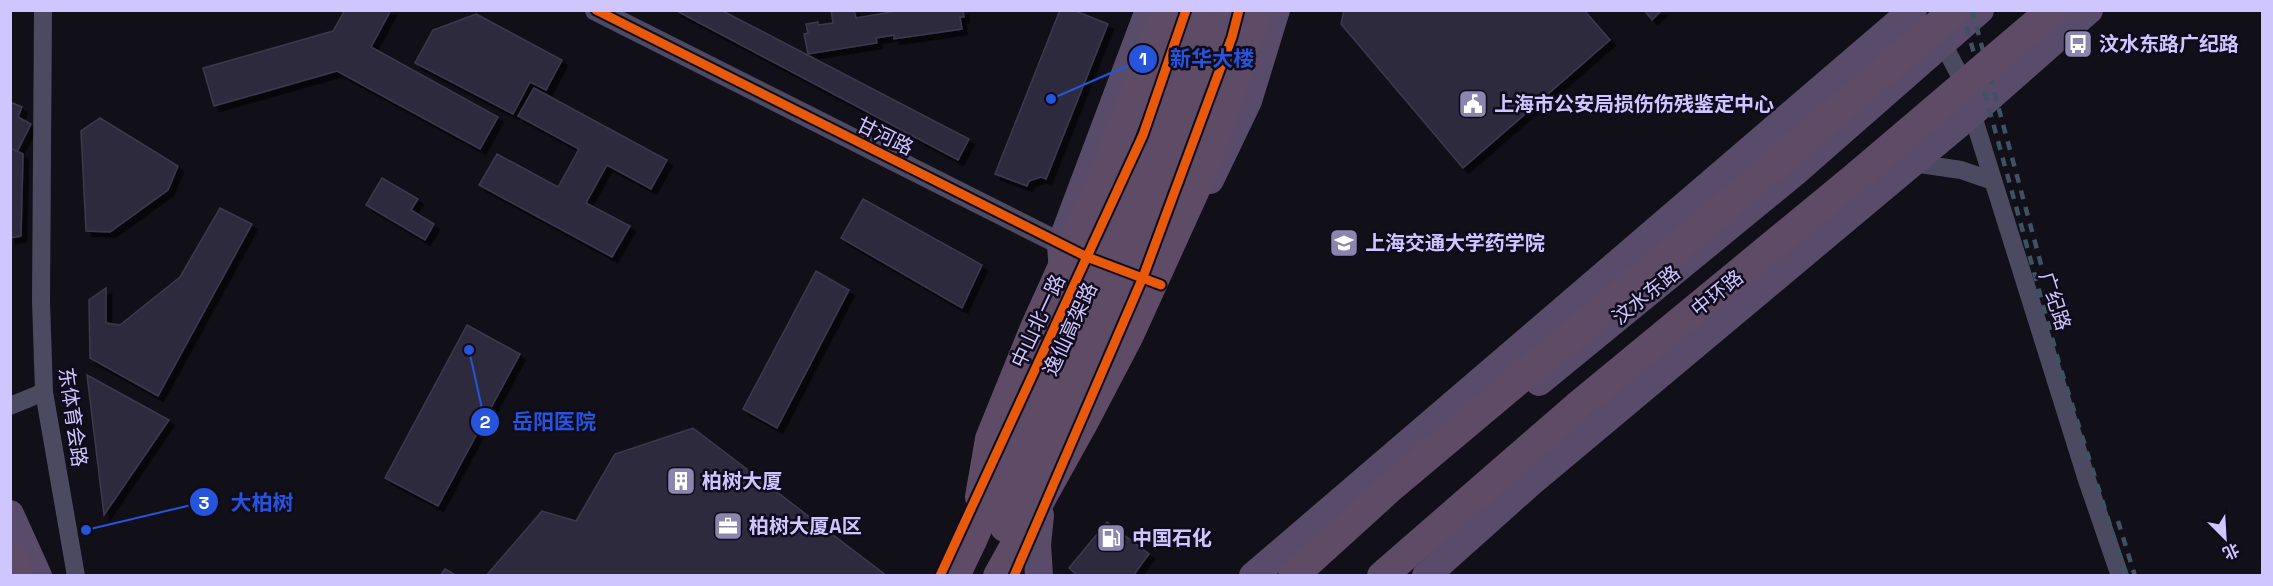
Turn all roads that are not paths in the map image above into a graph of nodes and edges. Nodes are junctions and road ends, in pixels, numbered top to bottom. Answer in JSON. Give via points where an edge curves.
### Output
{"nodes":[{"id":1,"x":43,"y":10,"type":"edge"},
{"id":2,"x":596,"y":10,"type":"edge"},
{"id":3,"x":1149,"y":10,"type":"edge"},
{"id":4,"x":1164,"y":10,"type":"edge"},
{"id":5,"x":1186,"y":10,"type":"edge"},
{"id":6,"x":1199,"y":10,"type":"edge"},
{"id":7,"x":1224,"y":10,"type":"edge"},
{"id":8,"x":1239,"y":10,"type":"edge"},
{"id":9,"x":1258,"y":10,"type":"edge"},
{"id":10,"x":1276,"y":10,"type":"edge"},
{"id":11,"x":1913,"y":10,"type":"edge"},
{"id":12,"x":1925,"y":10,"type":"edge"},
{"id":13,"x":1955,"y":10,"type":"edge"},
{"id":14,"x":1980,"y":10,"type":"edge"},
{"id":15,"x":2030,"y":10,"type":"edge"},
{"id":16,"x":2052,"y":10,"type":"edge"},
{"id":17,"x":2089,"y":10,"type":"edge"},
{"id":18,"x":1943,"y":43,"type":"junction"},
{"id":19,"x":1958,"y":72,"type":"junction"},
{"id":20,"x":1972,"y":113,"type":"junction"},
{"id":21,"x":1912,"y":163,"type":"junction"},
{"id":22,"x":1993,"y":181,"type":"junction"},
{"id":23,"x":1061,"y":244,"type":"junction"},
{"id":24,"x":1087,"y":257,"type":"junction"},
{"id":25,"x":1152,"y":281,"type":"junction"},
{"id":26,"x":1657,"y":285,"type":"junction"},
{"id":27,"x":1574,"y":299,"type":"junction"},
{"id":28,"x":1065,"y":304,"type":"junction"},
{"id":29,"x":44,"y":392,"type":"junction"},
{"id":30,"x":10,"y":406,"type":"edge"},
{"id":31,"x":1391,"y":487,"type":"junction"},
{"id":32,"x":10,"y":514,"type":"edge"},
{"id":33,"x":1040,"y":515,"type":"junction"},
{"id":34,"x":972,"y":540,"type":"junction"},
{"id":35,"x":10,"y":554,"type":"edge"},
{"id":36,"x":958,"y":575,"type":"edge"},
{"id":37,"x":1379,"y":575,"type":"edge"},
{"id":38,"x":20,"y":576,"type":"edge"},
{"id":39,"x":38,"y":576,"type":"edge"},
{"id":40,"x":76,"y":576,"type":"edge"},
{"id":41,"x":998,"y":576,"type":"edge"},
{"id":42,"x":1014,"y":576,"type":"edge"},
{"id":43,"x":1039,"y":576,"type":"edge"},
{"id":44,"x":1253,"y":576,"type":"edge"},
{"id":45,"x":1282,"y":576,"type":"edge"},
{"id":46,"x":1293,"y":576,"type":"edge"},
{"id":47,"x":1308,"y":576,"type":"edge"},
{"id":48,"x":1426,"y":576,"type":"edge"},
{"id":49,"x":2120,"y":576,"type":"edge"}],
"edges":[{"from":1,"to":29,"type":"street","name":"东体育会路"},
{"from":2,"to":23,"type":"street","name":"甘河路"},
{"from":3,"to":23,"type":"main road"},
{"from":4,"to":34,"type":"highway","bridge":true,"via":[[1101,182],[990,439]]},
{"from":5,"to":24,"type":"main road","name":"中山北一路","via":[[1143,135]]},
{"from":6,"to":34,"type":"highway","name":"逸仙高架路","bridge":true,"via":[[1166,109],[1126,206]]},
{"from":7,"to":36,"type":"highway","name":"逸仙高架路","bridge":true,"via":[[1175,154],[1121,278]]},
{"from":8,"to":25,"type":"main road"},
{"from":9,"to":41,"type":"highway","bridge":true,"via":[[1198,183],[1144,303]]},
{"from":10,"to":25,"type":"main road","via":[[1248,101]]},
{"from":11,"to":27,"type":"main road"},
{"from":12,"to":18,"type":"street","name":"广纪路"},
{"from":13,"to":31,"type":"highway","bridge":true},
{"from":14,"to":18,"type":"main road","name":"汶水东路"},
{"from":15,"to":19,"type":"main road","name":"汶水东路"},
{"from":16,"to":37,"type":"highway","name":"中环路","bridge":true},
{"from":17,"to":20,"type":"main road"},
{"from":18,"to":19,"type":"street","name":"广纪路"},
{"from":18,"to":26,"type":"main road","name":"汶水东路"},
{"from":19,"to":20,"type":"street","name":"广纪路"},
{"from":19,"to":37,"type":"main road","name":"汶水东路","via":[[1630,345],[1409,536]]},
{"from":20,"to":21,"type":"main road"},
{"from":20,"to":22,"type":"street","name":"广纪路"},
{"from":21,"to":22,"type":"street","via":[[1961,170]]},
{"from":21,"to":48,"type":"main road","via":[[1539,475]]},
{"from":22,"to":49,"type":"street","name":"广纪路"},
{"from":23,"to":24,"type":"street","name":"甘河路"},
{"from":23,"to":28,"type":"main road"},
{"from":24,"to":25,"type":"street","name":"甘河路"},
{"from":24,"to":28,"type":"main road","name":"中山北一路"},
{"from":25,"to":33,"type":"main road","via":[[1119,332]]},
{"from":26,"to":27,"type":"main road"},
{"from":26,"to":47,"type":"main road","name":"汶水东路"},
{"from":27,"to":44,"type":"main road"},
{"from":28,"to":36,"type":"main road","name":"中山北一路"},
{"from":29,"to":30,"type":"street"},
{"from":29,"to":40,"type":"street","name":"东体育会路"},
{"from":31,"to":45,"type":"highway","bridge":true},
{"from":31,"to":46,"type":"highway","bridge":true},
{"from":32,"to":39,"type":"main road"},
{"from":33,"to":42,"type":"main road"},
{"from":33,"to":43,"type":"main road"},
{"from":34,"to":36,"type":"highway","name":"逸仙高架路"},
{"from":35,"to":38,"type":"highway"}]}
